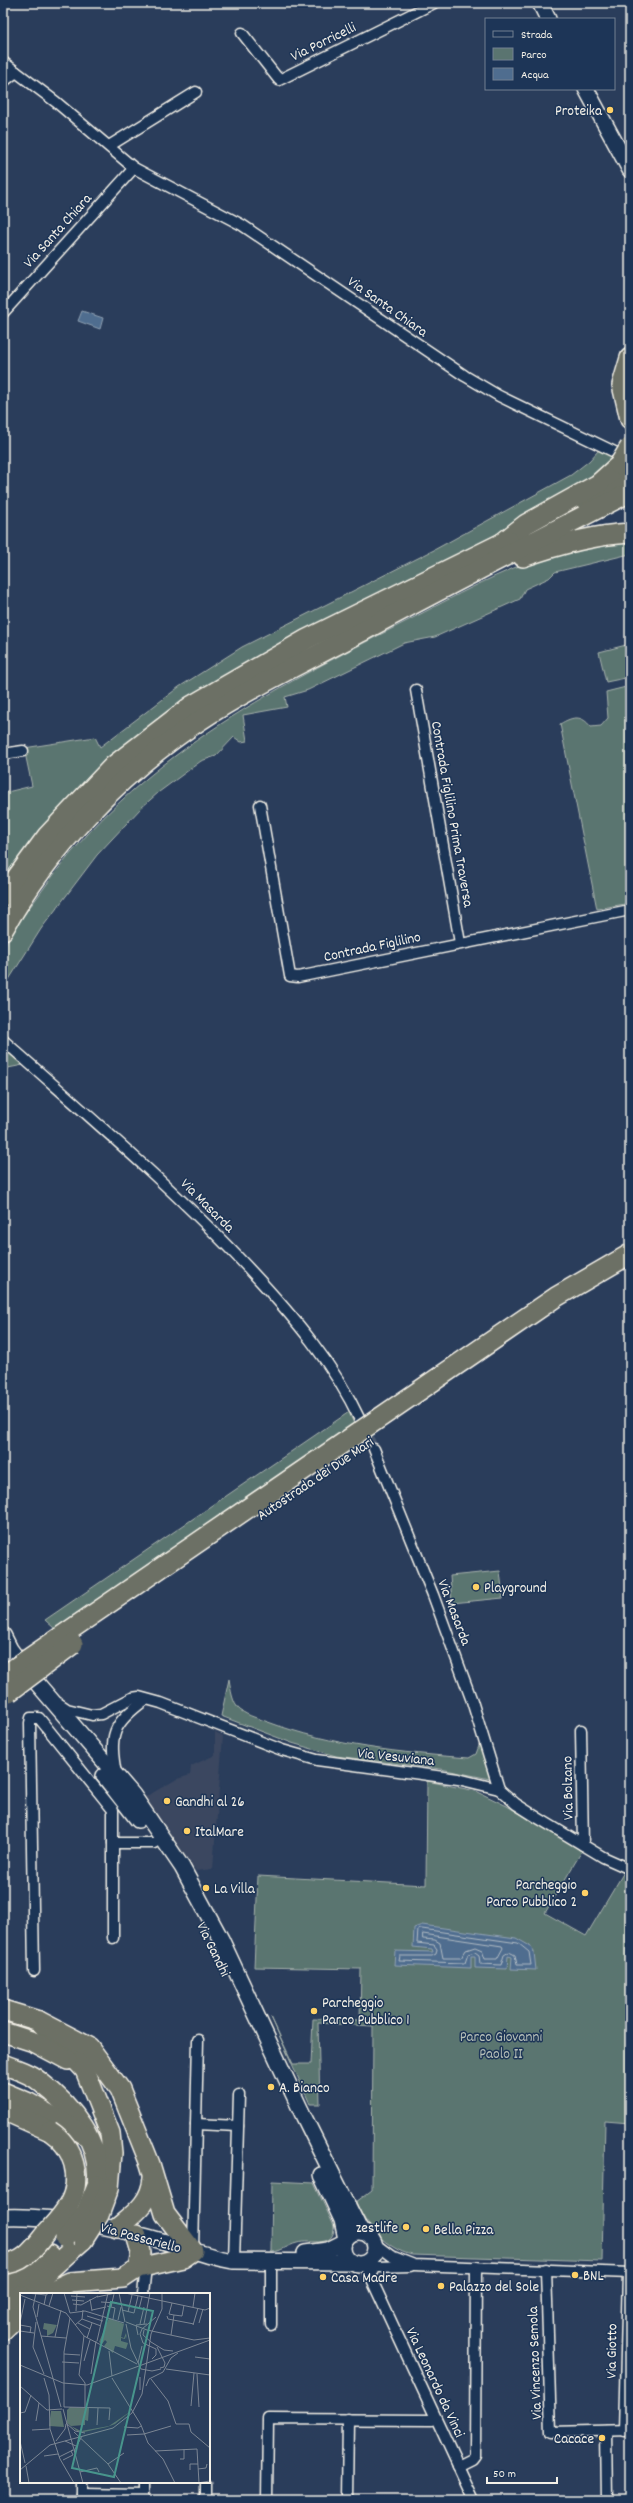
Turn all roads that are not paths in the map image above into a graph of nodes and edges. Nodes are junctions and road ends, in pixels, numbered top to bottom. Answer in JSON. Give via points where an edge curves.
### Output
{"nodes":[{"id":1,"x":434,"y":3,"type":"edge"},
{"id":2,"x":540,"y":3,"type":"edge"},
{"id":3,"x":548,"y":18,"type":"edge"},
{"id":4,"x":242,"y":33,"type":"dead end"},
{"id":5,"x":3,"y":62,"type":"edge"},
{"id":6,"x":16,"y":72,"type":"junction"},
{"id":7,"x":3,"y":82,"type":"edge"},
{"id":8,"x":587,"y":90,"type":"edge"},
{"id":9,"x":196,"y":92,"type":"dead end"},
{"id":10,"x":109,"y":146,"type":"junction"},
{"id":11,"x":134,"y":168,"type":"junction"},
{"id":12,"x":630,"y":170,"type":"edge"},
{"id":13,"x":3,"y":313,"type":"edge"},
{"id":14,"x":630,"y":358,"type":"edge"},
{"id":15,"x":630,"y":419,"type":"edge"},
{"id":16,"x":630,"y":446,"type":"edge"},
{"id":17,"x":626,"y":467,"type":"edge"},
{"id":18,"x":630,"y":492,"type":"edge"},
{"id":19,"x":630,"y":533,"type":"edge"},
{"id":20,"x":465,"y":576,"type":"junction"},
{"id":21,"x":416,"y":690,"type":"dead end"},
{"id":22,"x":23,"y":751,"type":"dead end"},
{"id":23,"x":3,"y":754,"type":"edge"},
{"id":24,"x":260,"y":805,"type":"dead end"},
{"id":25,"x":5,"y":892,"type":"edge"},
{"id":26,"x":630,"y":910,"type":"edge"},
{"id":27,"x":3,"y":930,"type":"edge"},
{"id":28,"x":460,"y":943,"type":"junction"},
{"id":29,"x":3,"y":1040,"type":"edge"},
{"id":30,"x":630,"y":1254,"type":"edge"},
{"id":31,"x":630,"y":1268,"type":"edge"},
{"id":32,"x":360,"y":1420,"type":"tunnel mouth"},
{"id":33,"x":374,"y":1449,"type":"tunnel mouth"},
{"id":34,"x":3,"y":1635,"type":"edge"},
{"id":35,"x":3,"y":1660,"type":"edge"},
{"id":36,"x":5,"y":1686,"type":"edge"},
{"id":37,"x":52,"y":1700,"type":"junction"},
{"id":38,"x":145,"y":1700,"type":"junction"},
{"id":39,"x":582,"y":1730,"type":"dead end"},
{"id":40,"x":116,"y":1775,"type":"junction"},
{"id":41,"x":499,"y":1789,"type":"junction"},
{"id":42,"x":113,"y":1843,"type":"junction"},
{"id":43,"x":155,"y":1843,"type":"junction"},
{"id":44,"x":583,"y":1845,"type":"junction"},
{"id":45,"x":630,"y":1869,"type":"edge"},
{"id":46,"x":113,"y":1938,"type":"dead end"},
{"id":47,"x":34,"y":1972,"type":"dead end"},
{"id":48,"x":3,"y":2010,"type":"edge"},
{"id":49,"x":38,"y":2021,"type":"junction"},
{"id":50,"x":3,"y":2032,"type":"edge"},
{"id":51,"x":198,"y":2040,"type":"dead end"},
{"id":52,"x":3,"y":2064,"type":"edge"},
{"id":53,"x":85,"y":2070,"type":"junction"},
{"id":54,"x":3,"y":2092,"type":"edge"},
{"id":55,"x":239,"y":2096,"type":"dead end"},
{"id":56,"x":3,"y":2110,"type":"edge"},
{"id":57,"x":196,"y":2124,"type":"junction"},
{"id":58,"x":238,"y":2126,"type":"junction"},
{"id":59,"x":90,"y":2137,"type":"junction"},
{"id":60,"x":153,"y":2174,"type":"junction"},
{"id":61,"x":103,"y":2187,"type":"junction"},
{"id":62,"x":3,"y":2217,"type":"edge"},
{"id":63,"x":117,"y":2228,"type":"junction"},
{"id":64,"x":362,"y":2232,"type":"junction"},
{"id":65,"x":136,"y":2235,"type":"junction"},
{"id":66,"x":345,"y":2240,"type":"junction"},
{"id":67,"x":375,"y":2244,"type":"junction"},
{"id":68,"x":193,"y":2251,"type":"junction"},
{"id":69,"x":234,"y":2261,"type":"junction"},
{"id":70,"x":274,"y":2261,"type":"junction"},
{"id":71,"x":3,"y":2264,"type":"edge"},
{"id":72,"x":414,"y":2265,"type":"junction"},
{"id":73,"x":142,"y":2267,"type":"junction"},
{"id":74,"x":362,"y":2267,"type":"junction"},
{"id":75,"x":476,"y":2267,"type":"junction"},
{"id":76,"x":546,"y":2269,"type":"junction"},
{"id":77,"x":629,"y":2273,"type":"edge"},
{"id":78,"x":11,"y":2290,"type":"edge"},
{"id":79,"x":46,"y":2293,"type":"edge"},
{"id":80,"x":143,"y":2293,"type":"edge"},
{"id":81,"x":3,"y":2310,"type":"edge"},
{"id":82,"x":20,"y":2314,"type":"edge"},
{"id":83,"x":270,"y":2325,"type":"dead end"},
{"id":84,"x":3,"y":2330,"type":"edge"},
{"id":85,"x":436,"y":2418,"type":"junction"},
{"id":86,"x":348,"y":2419,"type":"junction"},
{"id":87,"x":606,"y":2431,"type":"junction"},
{"id":88,"x":627,"y":2431,"type":"edge"},
{"id":89,"x":458,"y":2466,"type":"junction"},
{"id":90,"x":81,"y":2483,"type":"edge"},
{"id":91,"x":144,"y":2483,"type":"edge"},
{"id":92,"x":206,"y":2484,"type":"dead end"},
{"id":93,"x":81,"y":2496,"type":"edge"},
{"id":94,"x":144,"y":2497,"type":"edge"},
{"id":95,"x":206,"y":2500,"type":"edge"},
{"id":96,"x":267,"y":2500,"type":"edge"},
{"id":97,"x":348,"y":2500,"type":"edge"},
{"id":98,"x":474,"y":2500,"type":"edge"},
{"id":99,"x":607,"y":2500,"type":"edge"}],
"edges":[{"from":1,"to":4,"type":"street","name":"Via Porricelli","via":[[279,80]]},
{"from":2,"to":3,"type":"street"},
{"from":5,"to":6,"type":"street","name":"Via Santa Chiara"},
{"from":6,"to":7,"type":"street"},
{"from":6,"to":10,"type":"street","name":"Via Santa Chiara"},
{"from":8,"to":12,"type":"street"},
{"from":9,"to":10,"type":"street"},
{"from":10,"to":11,"type":"street","name":"Via Santa Chiara"},
{"from":11,"to":13,"type":"street","name":"Via Santa Chiara"},
{"from":11,"to":17,"type":"street","name":"Via Santa Chiara","via":[[242,225],[465,376]]},
{"from":14,"to":15,"type":"highway","via":[[622,384]]},
{"from":16,"to":17,"type":"highway","bridge":true},
{"from":17,"to":25,"type":"highway","via":[[526,524],[502,543],[307,639],[191,706],[113,766],[47,836]]},
{"from":18,"to":20,"type":"highway"},
{"from":19,"to":20,"type":"highway","via":[[599,536],[565,544]]},
{"from":20,"to":27,"type":"highway","via":[[240,696],[198,722],[164,748],[122,781],[58,848],[24,894]]},
{"from":21,"to":28,"type":"street","name":"Contrada Figlilino Prima Traversa"},
{"from":22,"to":23,"type":"street"},
{"from":24,"to":28,"type":"street","name":"Contrada Figlilino","via":[[290,976],[298,977]]},
{"from":26,"to":28,"type":"street","name":"Contrada Figlilino"},
{"from":29,"to":32,"type":"street","name":"Via Masarda","via":[[165,1183],[215,1232],[279,1301],[326,1360],[348,1394]]},
{"from":30,"to":36,"type":"highway","name":"Autostrada dei Due Mari","bridge":true,"via":[[556,1297],[80,1623],[66,1628]]},
{"from":31,"to":36,"type":"highway","name":"Autostrada dei Due Mari","bridge":true,"via":[[563,1307],[73,1644]]},
{"from":33,"to":41,"type":"street","name":"Via Masarda","via":[[433,1595],[472,1701]]},
{"from":34,"to":37,"type":"street","name":"Via Gandhi","via":[[10,1649]]},
{"from":35,"to":43,"type":"street","name":"Via Gandhi","via":[[32,1689],[101,1772]]},
{"from":37,"to":38,"type":"street","name":"Via Vesuviana","via":[[67,1709],[92,1715],[101,1714],[132,1698]]},
{"from":37,"to":40,"type":"street","name":"Via Gandhi"},
{"from":38,"to":40,"type":"street","via":[[128,1712],[116,1727],[111,1748]]},
{"from":38,"to":41,"type":"street","name":"Via Vesuviana","via":[[160,1702],[282,1750],[317,1760],[458,1779]]},
{"from":39,"to":44,"type":"street","name":"Via Bolzano"},
{"from":40,"to":64,"type":"street","name":"Via Gandhi","via":[[165,1842],[205,1909]]},
{"from":41,"to":44,"type":"street","name":"Via Vesuviana","via":[[516,1804]]},
{"from":42,"to":43,"type":"street"},
{"from":42,"to":46,"type":"street"},
{"from":42,"to":47,"type":"street","via":[[113,1810],[39,1718],[31,1718]]},
{"from":43,"to":66,"type":"street","name":"Via Gandhi","via":[[214,1947],[337,2207]]},
{"from":44,"to":45,"type":"street","name":"Via Vesuviana"},
{"from":48,"to":49,"type":"highway"},
{"from":49,"to":53,"type":"highway"},
{"from":49,"to":60,"type":"highway","via":[[89,2047],[120,2089]]},
{"from":50,"to":53,"type":"highway","via":[[34,2042]]},
{"from":51,"to":57,"type":"street"},
{"from":52,"to":59,"type":"highway","via":[[39,2080],[70,2111]]},
{"from":53,"to":61,"type":"highway","via":[[110,2133],[112,2153]]},
{"from":54,"to":59,"type":"highway","via":[[29,2103]]},
{"from":55,"to":58,"type":"street"},
{"from":56,"to":71,"type":"highway","bridge":true,"via":[[61,2138],[74,2163],[76,2177],[72,2196],[65,2210],[30,2253],[14,2263]]},
{"from":57,"to":58,"type":"street"},
{"from":57,"to":68,"type":"street"},
{"from":58,"to":69,"type":"street"},
{"from":59,"to":61,"type":"highway"},
{"from":60,"to":63,"type":"highway","via":[[152,2192],[145,2204]]},
{"from":60,"to":68,"type":"highway","via":[[165,2214]]},
{"from":61,"to":78,"type":"highway","bridge":true,"via":[[86,2212],[74,2239],[42,2261]]},
{"from":62,"to":63,"type":"street","name":"Via Passariello","via":[[69,2220]]},
{"from":63,"to":65,"type":"street","name":"Via Passariello"},
{"from":64,"to":66,"type":"street","name":"Via Passariello","via":[[353,2233]]},
{"from":64,"to":67,"type":"street","via":[[370,2236]]},
{"from":65,"to":68,"type":"street","name":"Via Passariello"},
{"from":65,"to":73,"type":"highway"},
{"from":66,"to":70,"type":"street","name":"Via Passariello","via":[[328,2250],[296,2254]]},
{"from":66,"to":74,"type":"street","via":[[344,2255]]},
{"from":67,"to":72,"type":"street","via":[[391,2256]]},
{"from":67,"to":74,"type":"street","via":[[373,2256]]},
{"from":68,"to":69,"type":"street","name":"Via Passariello"},
{"from":68,"to":73,"type":"highway","via":[[183,2258]]},
{"from":69,"to":70,"type":"street","name":"Via Passariello"},
{"from":70,"to":74,"type":"street","name":"Via Passariello"},
{"from":70,"to":83,"type":"street"},
{"from":72,"to":74,"type":"street"},
{"from":72,"to":75,"type":"street"},
{"from":73,"to":79,"type":"highway","via":[[123,2278],[70,2282]]},
{"from":73,"to":80,"type":"street"},
{"from":74,"to":85,"type":"street","name":"Via Leonardo da Vinci"},
{"from":75,"to":76,"type":"street"},
{"from":75,"to":89,"type":"street","via":[[475,2455]]},
{"from":76,"to":77,"type":"street"},
{"from":76,"to":87,"type":"street","name":"Via Vincenzo Semola","via":[[551,2432]]},
{"from":77,"to":88,"type":"street","name":"Via Giotto"},
{"from":78,"to":81,"type":"highway"},
{"from":82,"to":84,"type":"highway"},
{"from":85,"to":86,"type":"street"},
{"from":85,"to":89,"type":"street","name":"Via Leonardo da Vinci"},
{"from":86,"to":96,"type":"street","via":[[268,2419]]},
{"from":86,"to":97,"type":"street"},
{"from":87,"to":88,"type":"street"},
{"from":87,"to":99,"type":"street"},
{"from":89,"to":98,"type":"street","name":"Via Leonardo da Vinci"},
{"from":90,"to":93,"type":"street"},
{"from":91,"to":94,"type":"street"},
{"from":92,"to":95,"type":"street"},
{"from":93,"to":94,"type":"street"}]}
